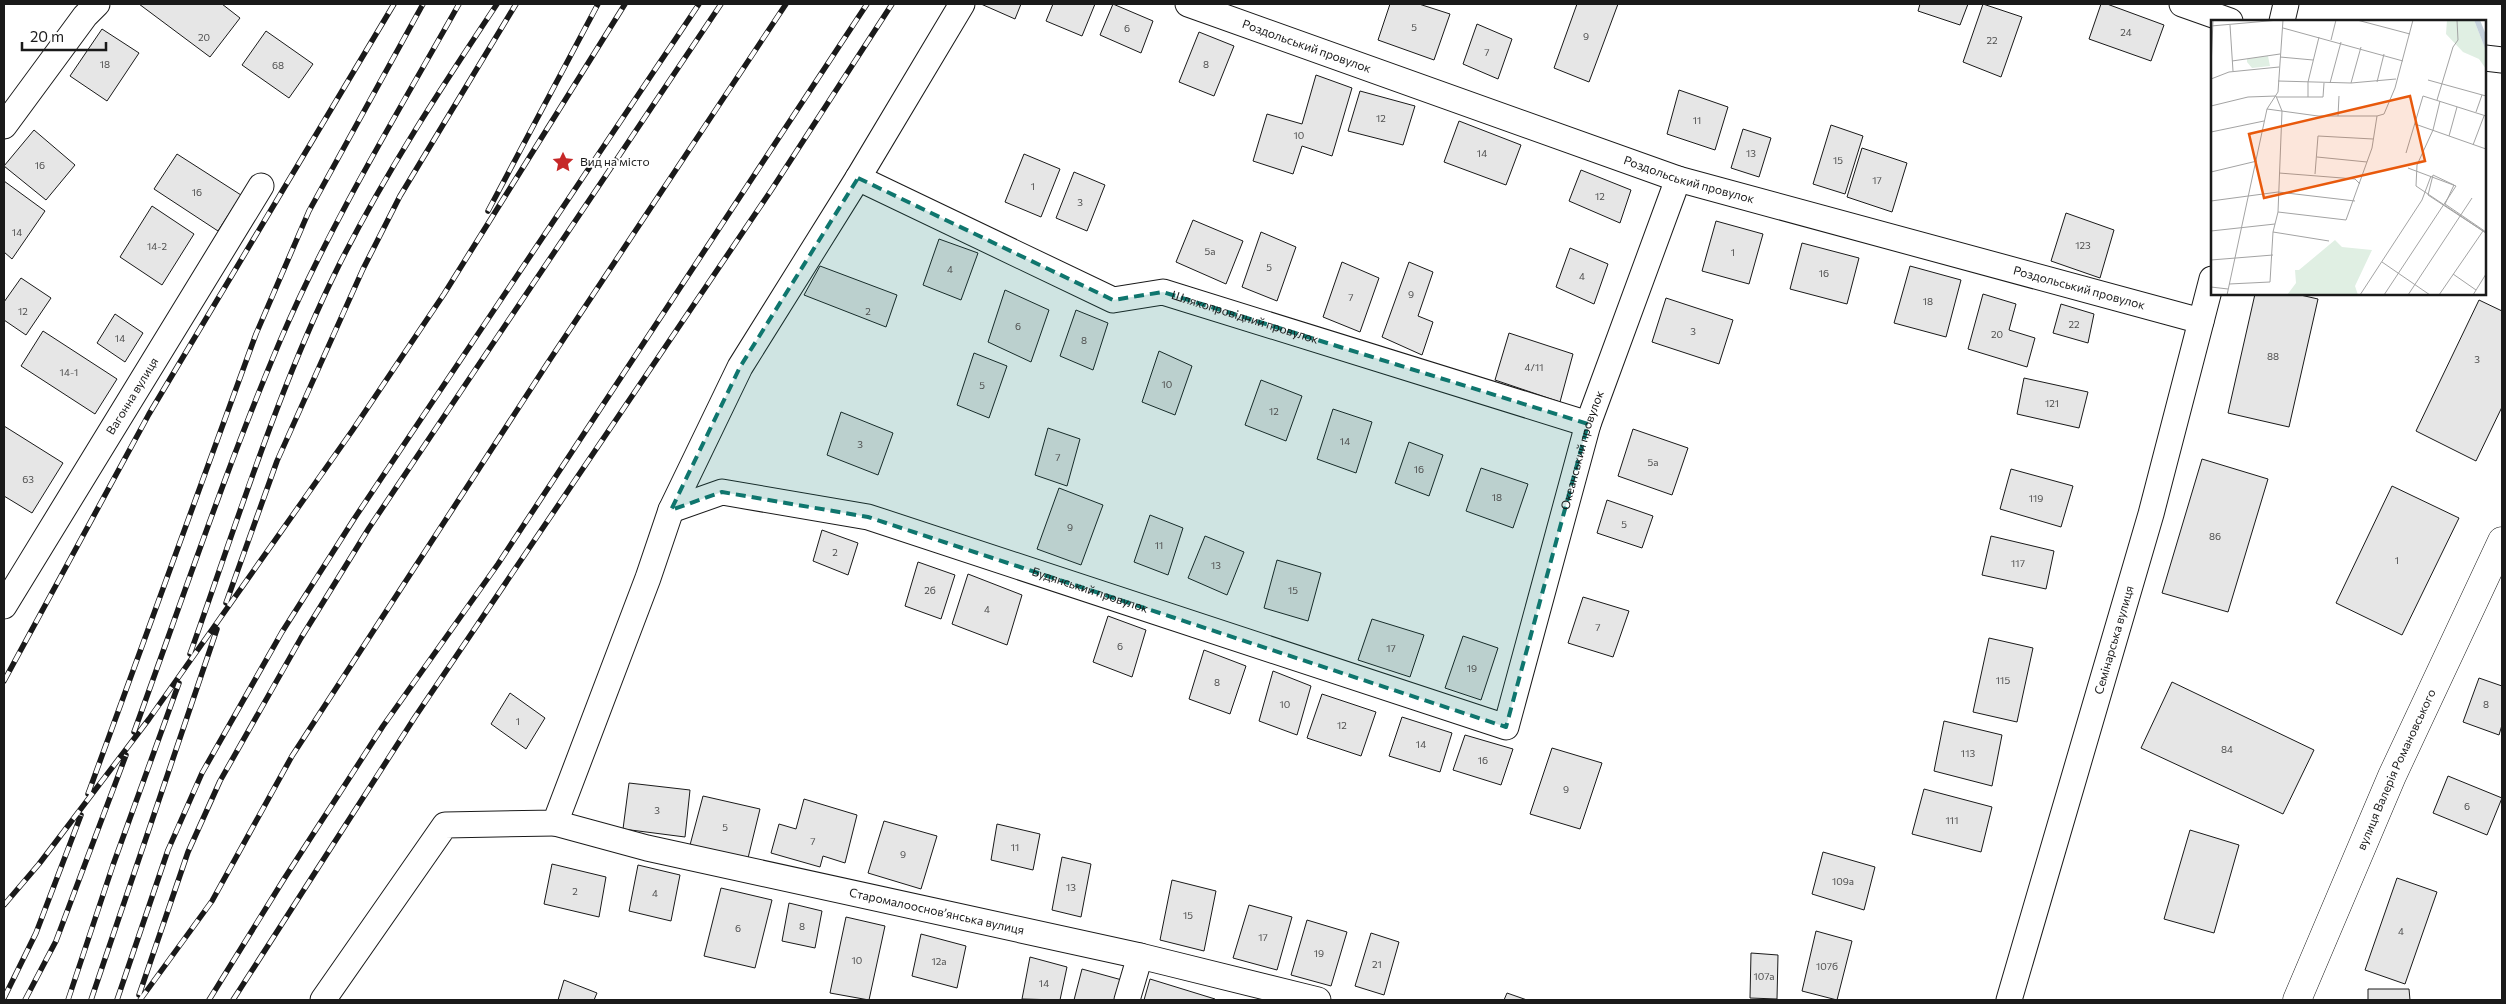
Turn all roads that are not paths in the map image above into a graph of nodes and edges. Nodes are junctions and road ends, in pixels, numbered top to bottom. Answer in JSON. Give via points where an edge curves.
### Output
{"nodes":[{"id":1,"x":97,"y":4,"type":"edge"},
{"id":2,"x":962,"y":4,"type":"edge"},
{"id":3,"x":1188,"y":4,"type":"edge"},
{"id":4,"x":2182,"y":4,"type":"edge"},
{"id":5,"x":2286,"y":4,"type":"edge"},
{"id":6,"x":2227,"y":20,"type":"edge"},
{"id":7,"x":2282,"y":20,"type":"edge"},
{"id":8,"x":2486,"y":58,"type":"edge"},
{"id":9,"x":2502,"y":60,"type":"edge"},
{"id":10,"x":4,"y":126,"type":"edge"},
{"id":11,"x":858,"y":178,"type":"junction"},
{"id":12,"x":1678,"y":179,"type":"junction"},
{"id":13,"x":261,"y":186,"type":"dead end"},
{"id":14,"x":2211,"y":283,"type":"edge"},
{"id":15,"x":2201,"y":320,"type":"junction"},
{"id":16,"x":1588,"y":424,"type":"junction"},
{"id":17,"x":671,"y":510,"type":"junction"},
{"id":18,"x":2502,"y":541,"type":"edge"},
{"id":19,"x":13,"y":566,"type":"edge"},
{"id":20,"x":2496,"y":567,"type":"edge"},
{"id":21,"x":4,"y":606,"type":"edge"},
{"id":22,"x":1506,"y":727,"type":"joint"},
{"id":23,"x":555,"y":823,"type":"junction"},
{"id":24,"x":1140,"y":956,"type":"junction"},
{"id":25,"x":323,"y":1000,"type":"edge"},
{"id":26,"x":1127,"y":1000,"type":"edge"},
{"id":27,"x":1318,"y":1000,"type":"edge"},
{"id":28,"x":2009,"y":1000,"type":"edge"},
{"id":29,"x":2297,"y":1000,"type":"edge"}],
"edges":[{"from":1,"to":10,"type":"street"},
{"from":2,"to":11,"type":"street"},
{"from":3,"to":12,"type":"street","name":"Роздольський провулок"},
{"from":4,"to":6,"type":"street"},
{"from":5,"to":7,"type":"street"},
{"from":8,"to":9,"type":"street"},
{"from":11,"to":16,"type":"street","name":"Шляхопровідний провулок","via":[[1113,300],[1163,292]]},
{"from":11,"to":17,"type":"street","via":[[740,368]]},
{"from":12,"to":15,"type":"street","name":"Роздольський провулок"},
{"from":12,"to":16,"type":"street","name":"Океанський провулок"},
{"from":13,"to":19,"type":"street","name":"Вагонна вулиця"},
{"from":14,"to":15,"type":"street","name":"Семінарська вулиця"},
{"from":15,"to":28,"type":"street","name":"Семінарська вулиця","via":[[2151,514]]},
{"from":16,"to":22,"type":"street","name":"Океанський провулок"},
{"from":17,"to":22,"type":"street","name":"Будянський провулок","via":[[722,492],[868,517]]},
{"from":17,"to":23,"type":"street"},
{"from":18,"to":20,"type":"street","name":"вулиця Валерія Романовського"},
{"from":19,"to":21,"type":"street","name":"Вагонна вулиця"},
{"from":20,"to":29,"type":"street","name":"вулиця Валерія Романовського","via":[[2392,776]]},
{"from":23,"to":24,"type":"street","name":"Старомалооснов’янська вулиця","via":[[647,848]]},
{"from":23,"to":25,"type":"street","name":"Старомалооснов’янська вулиця","via":[[445,825]]},
{"from":24,"to":26,"type":"street"},
{"from":24,"to":27,"type":"street","name":"Старомалооснов’янська вулиця"}]}
